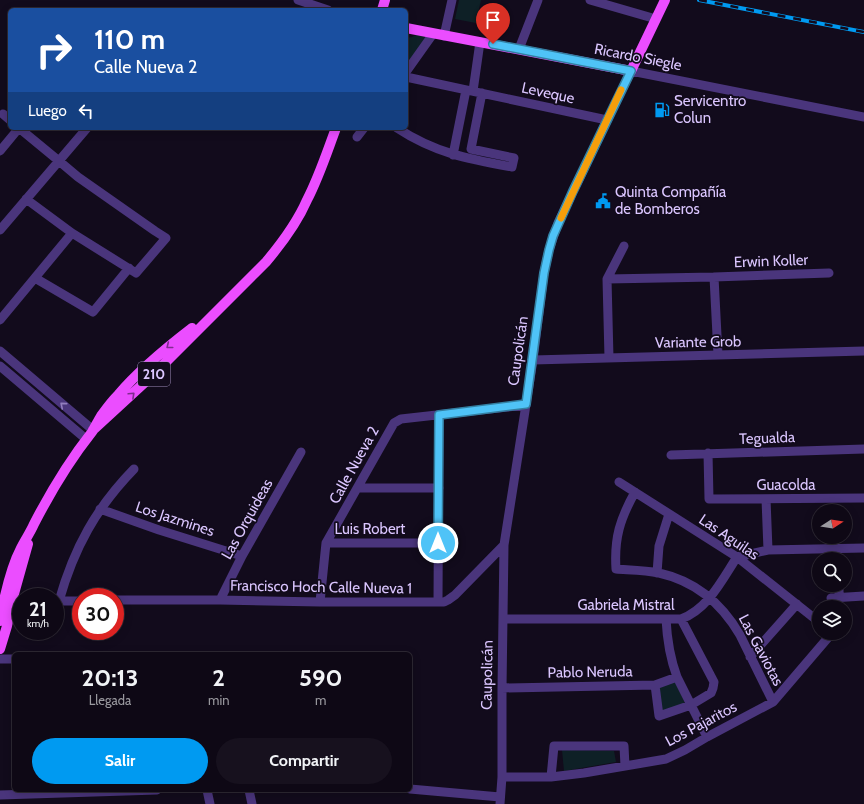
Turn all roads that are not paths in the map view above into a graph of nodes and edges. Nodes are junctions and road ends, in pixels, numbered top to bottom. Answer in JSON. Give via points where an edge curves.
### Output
{"nodes":[{"id":1,"x":298,"y":0,"type":"edge"},
{"id":2,"x":452,"y":0,"type":"edge"},
{"id":3,"x":538,"y":0,"type":"edge"},
{"id":4,"x":590,"y":0,"type":"edge"},
{"id":5,"x":665,"y":0,"type":"edge"},
{"id":6,"x":322,"y":8,"type":"edge"},
{"id":7,"x":656,"y":19,"type":"junction"},
{"id":8,"x":408,"y":28,"type":"edge"},
{"id":9,"x":432,"y":34,"type":"junction"},
{"id":10,"x":444,"y":36,"type":"junction"},
{"id":11,"x":480,"y":42,"type":"junction"},
{"id":12,"x":519,"y":49,"type":"junction"},
{"id":13,"x":408,"y":69,"type":"edge"},
{"id":14,"x":631,"y":71,"type":"junction"},
{"id":15,"x":408,"y":77,"type":"edge"},
{"id":16,"x":474,"y":91,"type":"junction"},
{"id":17,"x":462,"y":111,"type":"junction"},
{"id":18,"x":478,"y":114,"type":"junction"},
{"id":19,"x":864,"y":117,"type":"edge"},
{"id":20,"x":608,"y":120,"type":"junction"},
{"id":21,"x":18,"y":130,"type":"edge"},
{"id":22,"x":22,"y":130,"type":"edge"},
{"id":23,"x":85,"y":130,"type":"edge"},
{"id":24,"x":335,"y":130,"type":"edge"},
{"id":25,"x":362,"y":130,"type":"edge"},
{"id":26,"x":400,"y":130,"type":"edge"},
{"id":27,"x":357,"y":137,"type":"dead end"},
{"id":28,"x":0,"y":151,"type":"edge"},
{"id":29,"x":453,"y":155,"type":"junction"},
{"id":30,"x":59,"y":161,"type":"junction"},
{"id":31,"x":26,"y":199,"type":"junction"},
{"id":32,"x":0,"y":230,"type":"edge"},
{"id":33,"x":72,"y":233,"type":"junction"},
{"id":34,"x":624,"y":246,"type":"dead end"},
{"id":35,"x":133,"y":270,"type":"junction"},
{"id":36,"x":829,"y":273,"type":"dead end"},
{"id":37,"x":714,"y":277,"type":"junction"},
{"id":38,"x":35,"y":278,"type":"junction"},
{"id":39,"x":607,"y":279,"type":"junction"},
{"id":40,"x":0,"y":320,"type":"edge"},
{"id":41,"x":0,"y":351,"type":"edge"},
{"id":42,"x":864,"y":352,"type":"edge"},
{"id":43,"x":718,"y":355,"type":"junction"},
{"id":44,"x":609,"y":358,"type":"junction"},
{"id":45,"x":533,"y":360,"type":"junction"},
{"id":46,"x":0,"y":366,"type":"edge"},
{"id":47,"x":30,"y":377,"type":"junction"},
{"id":48,"x":23,"y":385,"type":"junction"},
{"id":49,"x":526,"y":404,"type":"junction"},
{"id":50,"x":439,"y":415,"type":"junction"},
{"id":51,"x":93,"y":430,"type":"junction"},
{"id":52,"x":86,"y":439,"type":"junction"},
{"id":53,"x":864,"y":449,"type":"edge"},
{"id":54,"x":301,"y":452,"type":"dead end"},
{"id":55,"x":708,"y":454,"type":"junction"},
{"id":56,"x":671,"y":455,"type":"dead end"},
{"id":57,"x":134,"y":469,"type":"dead end"},
{"id":58,"x":619,"y":482,"type":"dead end"},
{"id":59,"x":358,"y":488,"type":"junction"},
{"id":60,"x":439,"y":488,"type":"junction"},
{"id":61,"x":635,"y":492,"type":"junction"},
{"id":62,"x":864,"y":498,"type":"edge"},
{"id":63,"x":766,"y":499,"type":"junction"},
{"id":64,"x":100,"y":509,"type":"junction"},
{"id":65,"x":669,"y":514,"type":"junction"},
{"id":66,"x":326,"y":543,"type":"junction"},
{"id":67,"x":438,"y":543,"type":"junction"},
{"id":68,"x":504,"y":545,"type":"junction"},
{"id":69,"x":864,"y":548,"type":"edge"},
{"id":70,"x":837,"y":549,"type":"joint"},
{"id":71,"x":768,"y":550,"type":"junction"},
{"id":72,"x":242,"y":556,"type":"junction"},
{"id":73,"x":737,"y":557,"type":"junction"},
{"id":74,"x":657,"y":573,"type":"junction"},
{"id":75,"x":16,"y":588,"type":"edge"},
{"id":76,"x":62,"y":588,"type":"edge"},
{"id":77,"x":837,"y":592,"type":"edge"},
{"id":78,"x":864,"y":596,"type":"edge"},
{"id":79,"x":710,"y":598,"type":"junction"},
{"id":80,"x":124,"y":600,"type":"edge"},
{"id":81,"x":220,"y":600,"type":"junction"},
{"id":82,"x":12,"y":601,"type":"edge"},
{"id":83,"x":320,"y":602,"type":"junction"},
{"id":84,"x":438,"y":602,"type":"junction"},
{"id":85,"x":797,"y":604,"type":"junction"},
{"id":86,"x":812,"y":616,"type":"edge"},
{"id":87,"x":503,"y":619,"type":"junction"},
{"id":88,"x":666,"y":619,"type":"junction"},
{"id":89,"x":681,"y":619,"type":"junction"},
{"id":90,"x":0,"y":621,"type":"edge"},
{"id":91,"x":826,"y":640,"type":"edge"},
{"id":92,"x":0,"y":649,"type":"edge"},
{"id":93,"x":750,"y":657,"type":"junction"},
{"id":94,"x":0,"y":659,"type":"edge"},
{"id":95,"x":12,"y":659,"type":"edge"},
{"id":96,"x":677,"y":677,"type":"junction"},
{"id":97,"x":656,"y":685,"type":"junction"},
{"id":98,"x":502,"y":688,"type":"junction"},
{"id":99,"x":773,"y":702,"type":"junction"},
{"id":100,"x":691,"y":705,"type":"junction"},
{"id":101,"x":707,"y":737,"type":"junction"},
{"id":102,"x":625,"y":766,"type":"junction"},
{"id":103,"x":502,"y":777,"type":"junction"},
{"id":104,"x":551,"y":777,"type":"junction"},
{"id":105,"x":412,"y":789,"type":"edge"},
{"id":106,"x":77,"y":792,"type":"edge"},
{"id":107,"x":207,"y":792,"type":"edge"},
{"id":108,"x":249,"y":792,"type":"edge"},
{"id":109,"x":0,"y":795,"type":"edge"},
{"id":110,"x":500,"y":801,"type":"edge"},
{"id":111,"x":210,"y":804,"type":"edge"},
{"id":112,"x":252,"y":804,"type":"edge"}],
"edges":[{"from":1,"to":6,"type":"street"},
{"from":2,"to":10,"type":"street"},
{"from":3,"to":12,"type":"street"},
{"from":4,"to":7,"type":"street"},
{"from":5,"to":7,"type":"main road","name":"Caupolicán"},
{"from":7,"to":14,"type":"main road","name":"Caupolicán"},
{"from":8,"to":9,"type":"main road","name":"Ricardo Siegle"},
{"from":9,"to":10,"type":"main road","name":"Ricardo Siegle"},
{"from":9,"to":13,"type":"street"},
{"from":10,"to":11,"type":"main road","name":"Ricardo Siegle"},
{"from":11,"to":12,"type":"main road","name":"Ricardo Siegle"},
{"from":11,"to":16,"type":"street"},
{"from":12,"to":14,"type":"main road","name":"Ricardo Siegle"},
{"from":14,"to":19,"type":"street","name":"Ricardo Siegle"},
{"from":14,"to":20,"type":"street","name":"Caupolicán"},
{"from":15,"to":16,"type":"street","name":"Leveque"},
{"from":16,"to":17,"type":"street"},
{"from":16,"to":18,"type":"street"},
{"from":16,"to":20,"type":"street","name":"Leveque"},
{"from":17,"to":18,"type":"street"},
{"from":17,"to":29,"type":"street"},
{"from":18,"to":29,"type":"street","via":[[471,149],[514,158],[512,167]]},
{"from":20,"to":45,"type":"street","name":"Caupolicán","via":[[553,236],[544,273]]},
{"from":21,"to":28,"type":"street"},
{"from":22,"to":30,"type":"street"},
{"from":23,"to":30,"type":"street"},
{"from":24,"to":51,"type":"main road","number":"210","via":[[314,186],[278,248],[212,315],[149,363],[109,405]]},
{"from":25,"to":27,"type":"street"},
{"from":26,"to":29,"type":"street","via":[[421,142]]},
{"from":30,"to":31,"type":"street"},
{"from":30,"to":35,"type":"street","via":[[166,238]]},
{"from":31,"to":32,"type":"street"},
{"from":31,"to":33,"type":"street"},
{"from":33,"to":35,"type":"street"},
{"from":33,"to":38,"type":"street"},
{"from":34,"to":39,"type":"street"},
{"from":35,"to":38,"type":"street","via":[[93,312]]},
{"from":36,"to":37,"type":"street","name":"Erwin Koller"},
{"from":37,"to":39,"type":"street","name":"Erwin Koller"},
{"from":37,"to":43,"type":"street","name":"Erwin Koller"},
{"from":38,"to":40,"type":"street"},
{"from":39,"to":44,"type":"street"},
{"from":41,"to":47,"type":"street"},
{"from":42,"to":43,"type":"street","name":"Variante Grob"},
{"from":43,"to":44,"type":"street","name":"Variante Grob"},
{"from":44,"to":45,"type":"street","name":"Variante Grob"},
{"from":45,"to":49,"type":"street","name":"Caupolicán"},
{"from":46,"to":48,"type":"street"},
{"from":47,"to":48,"type":"street"},
{"from":51,"to":47,"type":"street","one_way":true},
{"from":48,"to":52,"type":"street"},
{"from":49,"to":50,"type":"street","name":"Calle Nueva 2"},
{"from":49,"to":68,"type":"street","name":"Caupolicán"},
{"from":50,"to":59,"type":"street","name":"Calle Nueva 2","via":[[401,419],[394,423]]},
{"from":50,"to":60,"type":"street"},
{"from":51,"to":52,"type":"main road","number":"210"},
{"from":52,"to":75,"type":"main road","number":"210","via":[[55,484],[33,527]]},
{"from":53,"to":55,"type":"street","name":"Tegualda"},
{"from":54,"to":72,"type":"street","name":"Las Orquideas"},
{"from":55,"to":56,"type":"street","name":"Tegualda"},
{"from":55,"to":63,"type":"street","name":"Guacolda","via":[[709,499]]},
{"from":57,"to":64,"type":"street"},
{"from":58,"to":61,"type":"street","name":"Las Aguilas"},
{"from":59,"to":60,"type":"street"},
{"from":59,"to":66,"type":"street","name":"Calle Nueva 2"},
{"from":60,"to":67,"type":"street"},
{"from":61,"to":65,"type":"street","name":"Las Aguilas"},
{"from":61,"to":74,"type":"street","name":"Las Gaviotas","via":[[627,505],[619,528],[615,548],[616,569]]},
{"from":62,"to":63,"type":"street","name":"Guacolda"},
{"from":63,"to":71,"type":"street"},
{"from":64,"to":72,"type":"street","name":"Los Jazmines"},
{"from":64,"to":76,"type":"street","via":[[76,553]]},
{"from":65,"to":73,"type":"street","name":"Las Aguilas"},
{"from":65,"to":74,"type":"street","via":[[659,546]]},
{"from":66,"to":67,"type":"street","name":"Luis Robert"},
{"from":66,"to":83,"type":"street","name":"Calle Nueva 2"},
{"from":67,"to":84,"type":"street"},
{"from":68,"to":84,"type":"street","name":"Francisco Hoch Calle Nueva 1","via":[[452,598]]},
{"from":68,"to":87,"type":"street","name":"Caupolicán"},
{"from":69,"to":70,"type":"street"},
{"from":70,"to":71,"type":"street"},
{"from":71,"to":73,"type":"street"},
{"from":72,"to":81,"type":"street","name":"Las Orquideas"},
{"from":73,"to":79,"type":"street","name":"Gabriela Mistral"},
{"from":73,"to":85,"type":"street","name":"Las Aguilas"},
{"from":74,"to":79,"type":"street","name":"Las Gaviotas","via":[[685,582]]},
{"from":77,"to":78,"type":"street","via":[[835,597]]},
{"from":79,"to":89,"type":"street","name":"Gabriela Mistral","via":[[696,612]]},
{"from":79,"to":93,"type":"street","name":"Las Gaviotas","via":[[734,624]]},
{"from":80,"to":81,"type":"street","name":"Francisco Hoch Calle Nueva 1"},
{"from":81,"to":83,"type":"street","name":"Francisco Hoch Calle Nueva 1"},
{"from":82,"to":90,"type":"main road","number":"210"},
{"from":82,"to":92,"type":"main road","number":"210"},
{"from":83,"to":84,"type":"street","name":"Francisco Hoch Calle Nueva 1"},
{"from":85,"to":86,"type":"street","name":"Las Aguilas"},
{"from":85,"to":93,"type":"street"},
{"from":87,"to":88,"type":"street","name":"Gabriela Mistral"},
{"from":87,"to":98,"type":"street","name":"Caupolicán"},
{"from":88,"to":89,"type":"street","name":"Gabriela Mistral"},
{"from":88,"to":96,"type":"street","via":[[669,650]]},
{"from":89,"to":100,"type":"street","via":[[714,682],[711,693]]},
{"from":91,"to":99,"type":"street","name":"Los Pajaritos"},
{"from":93,"to":99,"type":"street","name":"Las Gaviotas"},
{"from":94,"to":95,"type":"street"},
{"from":96,"to":97,"type":"street","name":"Pablo Neruda"},
{"from":96,"to":100,"type":"street"},
{"from":97,"to":98,"type":"street","name":"Pablo Neruda"},
{"from":97,"to":100,"type":"street","via":[[659,716]]},
{"from":98,"to":103,"type":"street","name":"Caupolicán"},
{"from":99,"to":101,"type":"street","name":"Los Pajaritos"},
{"from":100,"to":101,"type":"street"},
{"from":101,"to":102,"type":"street","name":"Los Pajaritos","via":[[666,759]]},
{"from":102,"to":104,"type":"street","name":"Los Pajaritos"},
{"from":102,"to":104,"type":"street","via":[[624,746],[554,746]]},
{"from":103,"to":104,"type":"street","name":"Los Pajaritos"},
{"from":103,"to":110,"type":"street","name":"Caupolicán"},
{"from":105,"to":110,"type":"street"},
{"from":106,"to":109,"type":"street"},
{"from":107,"to":111,"type":"street"},
{"from":108,"to":112,"type":"street"}]}
